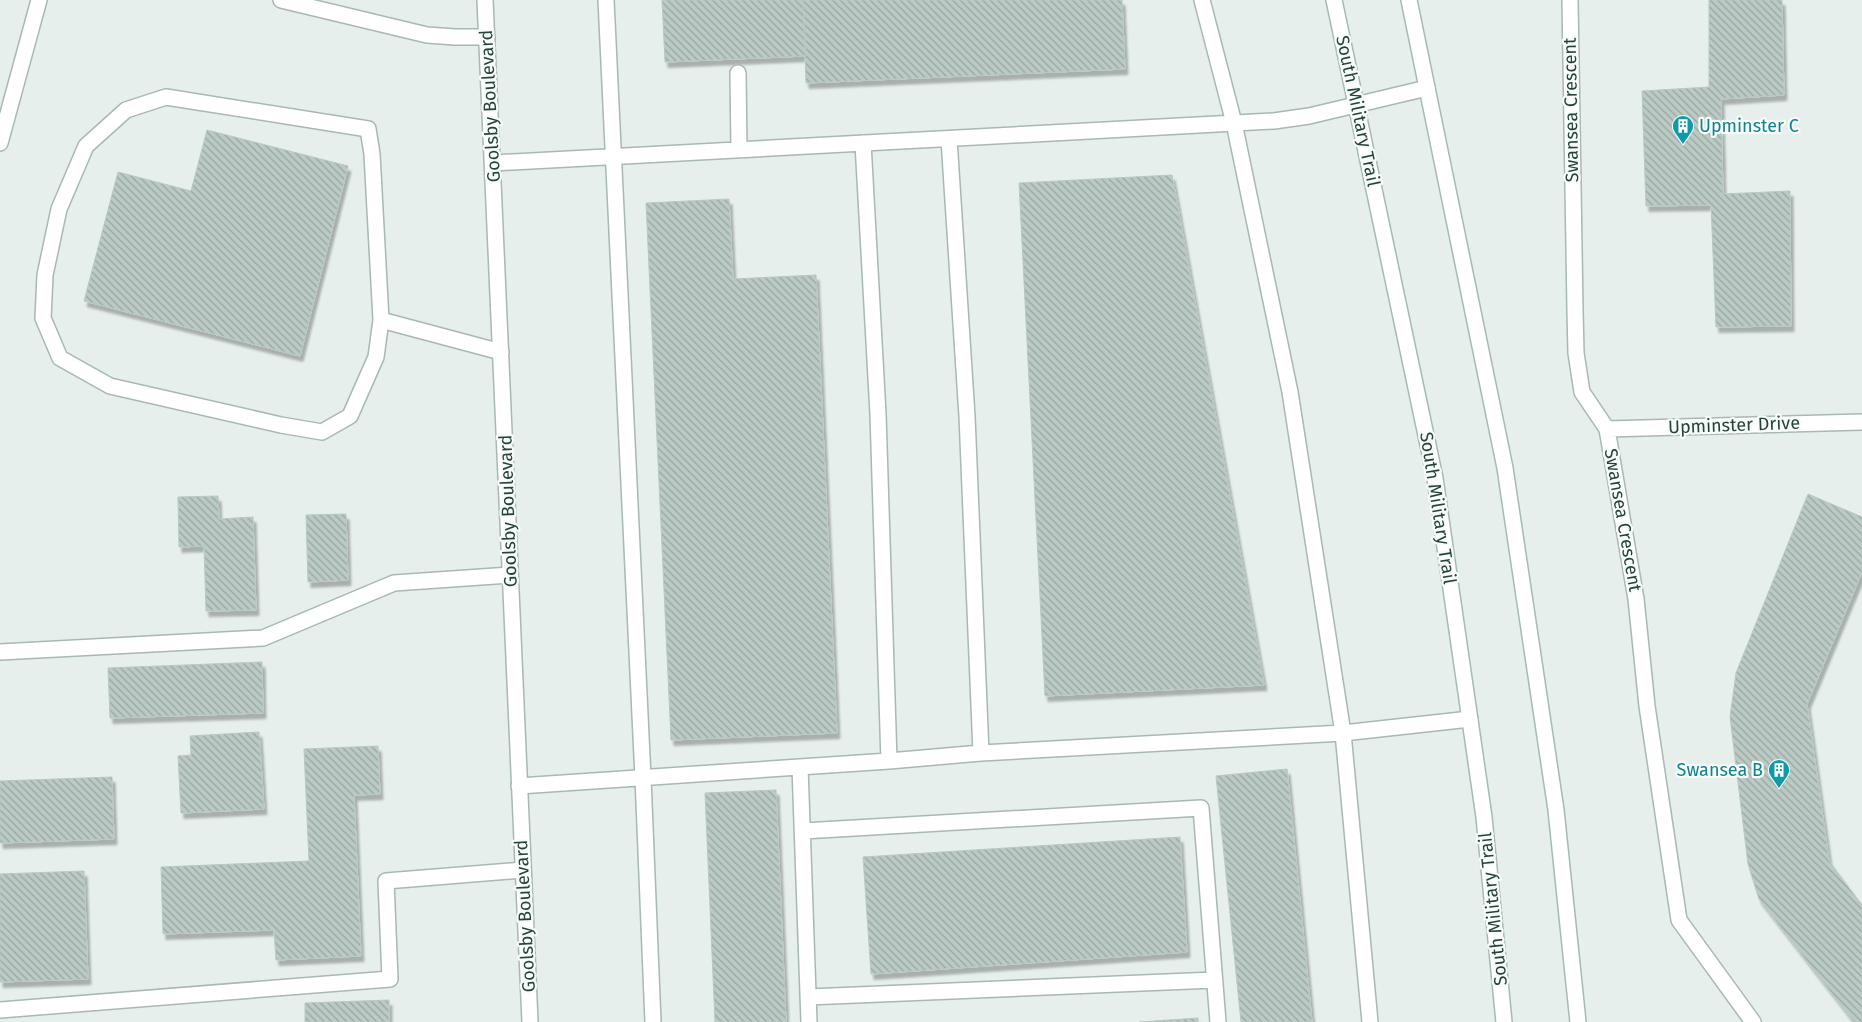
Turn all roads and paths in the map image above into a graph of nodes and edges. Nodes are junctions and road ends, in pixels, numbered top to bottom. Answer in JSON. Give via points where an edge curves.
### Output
{"nodes":[{"id":1,"x":39,"y":0,"type":"edge"},
{"id":2,"x":281,"y":0,"type":"edge"},
{"id":3,"x":486,"y":0,"type":"edge"},
{"id":4,"x":606,"y":0,"type":"edge"},
{"id":5,"x":1202,"y":0,"type":"edge"},
{"id":6,"x":1334,"y":0,"type":"edge"},
{"id":7,"x":1409,"y":0,"type":"edge"},
{"id":8,"x":1570,"y":0,"type":"edge"},
{"id":9,"x":487,"y":37,"type":"junction"},
{"id":10,"x":738,"y":73,"type":"dead end"},
{"id":11,"x":1427,"y":88,"type":"junction"},
{"id":12,"x":1356,"y":105,"type":"junction"},
{"id":13,"x":1234,"y":122,"type":"junction"},
{"id":14,"x":949,"y":139,"type":"junction"},
{"id":15,"x":0,"y":143,"type":"edge"},
{"id":16,"x":863,"y":143,"type":"junction"},
{"id":17,"x":738,"y":150,"type":"junction"},
{"id":18,"x":614,"y":157,"type":"junction"},
{"id":19,"x":493,"y":163,"type":"junction"},
{"id":20,"x":381,"y":320,"type":"junction"},
{"id":21,"x":502,"y":352,"type":"junction"},
{"id":22,"x":1862,"y":422,"type":"edge"},
{"id":23,"x":1607,"y":429,"type":"junction"},
{"id":24,"x":510,"y":575,"type":"junction"},
{"id":25,"x":0,"y":652,"type":"edge"},
{"id":26,"x":1470,"y":719,"type":"junction"},
{"id":27,"x":1343,"y":733,"type":"junction"},
{"id":28,"x":981,"y":753,"type":"junction"},
{"id":29,"x":889,"y":761,"type":"junction"},
{"id":30,"x":800,"y":767,"type":"junction"},
{"id":31,"x":643,"y":778,"type":"junction"},
{"id":32,"x":519,"y":786,"type":"junction"},
{"id":33,"x":802,"y":831,"type":"junction"},
{"id":34,"x":523,"y":870,"type":"junction"},
{"id":35,"x":1214,"y":980,"type":"junction"},
{"id":36,"x":808,"y":997,"type":"junction"},
{"id":37,"x":0,"y":1010,"type":"edge"},
{"id":38,"x":530,"y":1022,"type":"edge"},
{"id":39,"x":653,"y":1022,"type":"edge"},
{"id":40,"x":809,"y":1022,"type":"edge"},
{"id":41,"x":1218,"y":1022,"type":"edge"},
{"id":42,"x":1370,"y":1022,"type":"edge"},
{"id":43,"x":1504,"y":1022,"type":"edge"},
{"id":44,"x":1578,"y":1022,"type":"edge"},
{"id":45,"x":1753,"y":1022,"type":"edge"}],
"edges":[{"from":1,"to":15,"type":"street"},
{"from":2,"to":9,"type":"street","via":[[426,35]]},
{"from":3,"to":9,"type":"street","name":"Goolsby Boulevard"},
{"from":4,"to":18,"type":"street"},
{"from":5,"to":13,"type":"street"},
{"from":6,"to":12,"type":"street","name":"South Military Trail"},
{"from":7,"to":11,"type":"street"},
{"from":8,"to":23,"type":"street","name":"Swansea Crescent","via":[[1576,353],[1582,392]]},
{"from":9,"to":19,"type":"street","name":"Goolsby Boulevard"},
{"from":10,"to":17,"type":"street"},
{"from":11,"to":12,"type":"street"},
{"from":11,"to":44,"type":"street","via":[[1505,468],[1556,810]]},
{"from":12,"to":13,"type":"street","via":[[1274,121]]},
{"from":12,"to":26,"type":"street","name":"South Military Trail","via":[[1435,478]]},
{"from":13,"to":14,"type":"street"},
{"from":13,"to":27,"type":"street","via":[[1290,392]]},
{"from":14,"to":16,"type":"street"},
{"from":14,"to":28,"type":"street","via":[[967,416]]},
{"from":16,"to":17,"type":"street"},
{"from":16,"to":29,"type":"street","via":[[878,414]]},
{"from":17,"to":18,"type":"street"},
{"from":18,"to":19,"type":"street"},
{"from":18,"to":31,"type":"street"},
{"from":19,"to":21,"type":"street","name":"Goolsby Boulevard"},
{"from":20,"to":20,"type":"street","via":[[368,129],[166,97],[126,110],[86,146],[59,209],[45,275],[43,318],[60,358],[110,386],[322,432],[350,416],[376,357]]},
{"from":20,"to":21,"type":"street"},
{"from":21,"to":24,"type":"street","name":"Goolsby Boulevard"},
{"from":22,"to":23,"type":"street","name":"Upminster Drive"},
{"from":23,"to":45,"type":"street","name":"Swansea Crescent","via":[[1636,599],[1647,706],[1679,920]]},
{"from":24,"to":25,"type":"street","via":[[394,583],[263,638]]},
{"from":24,"to":32,"type":"street","name":"Goolsby Boulevard"},
{"from":26,"to":27,"type":"street"},
{"from":26,"to":43,"type":"street","name":"South Military Trail","via":[[1484,817]]},
{"from":27,"to":28,"type":"street"},
{"from":27,"to":42,"type":"street"},
{"from":28,"to":29,"type":"street"},
{"from":29,"to":30,"type":"street"},
{"from":30,"to":31,"type":"street"},
{"from":30,"to":33,"type":"street"},
{"from":31,"to":32,"type":"street"},
{"from":31,"to":39,"type":"street"},
{"from":32,"to":34,"type":"street","name":"Goolsby Boulevard"},
{"from":33,"to":35,"type":"street","via":[[1201,808]]},
{"from":33,"to":36,"type":"street"},
{"from":34,"to":37,"type":"street","via":[[386,881],[390,979]]},
{"from":34,"to":38,"type":"street","name":"Goolsby Boulevard"},
{"from":35,"to":36,"type":"street"},
{"from":35,"to":41,"type":"street"},
{"from":36,"to":40,"type":"street"}]}
